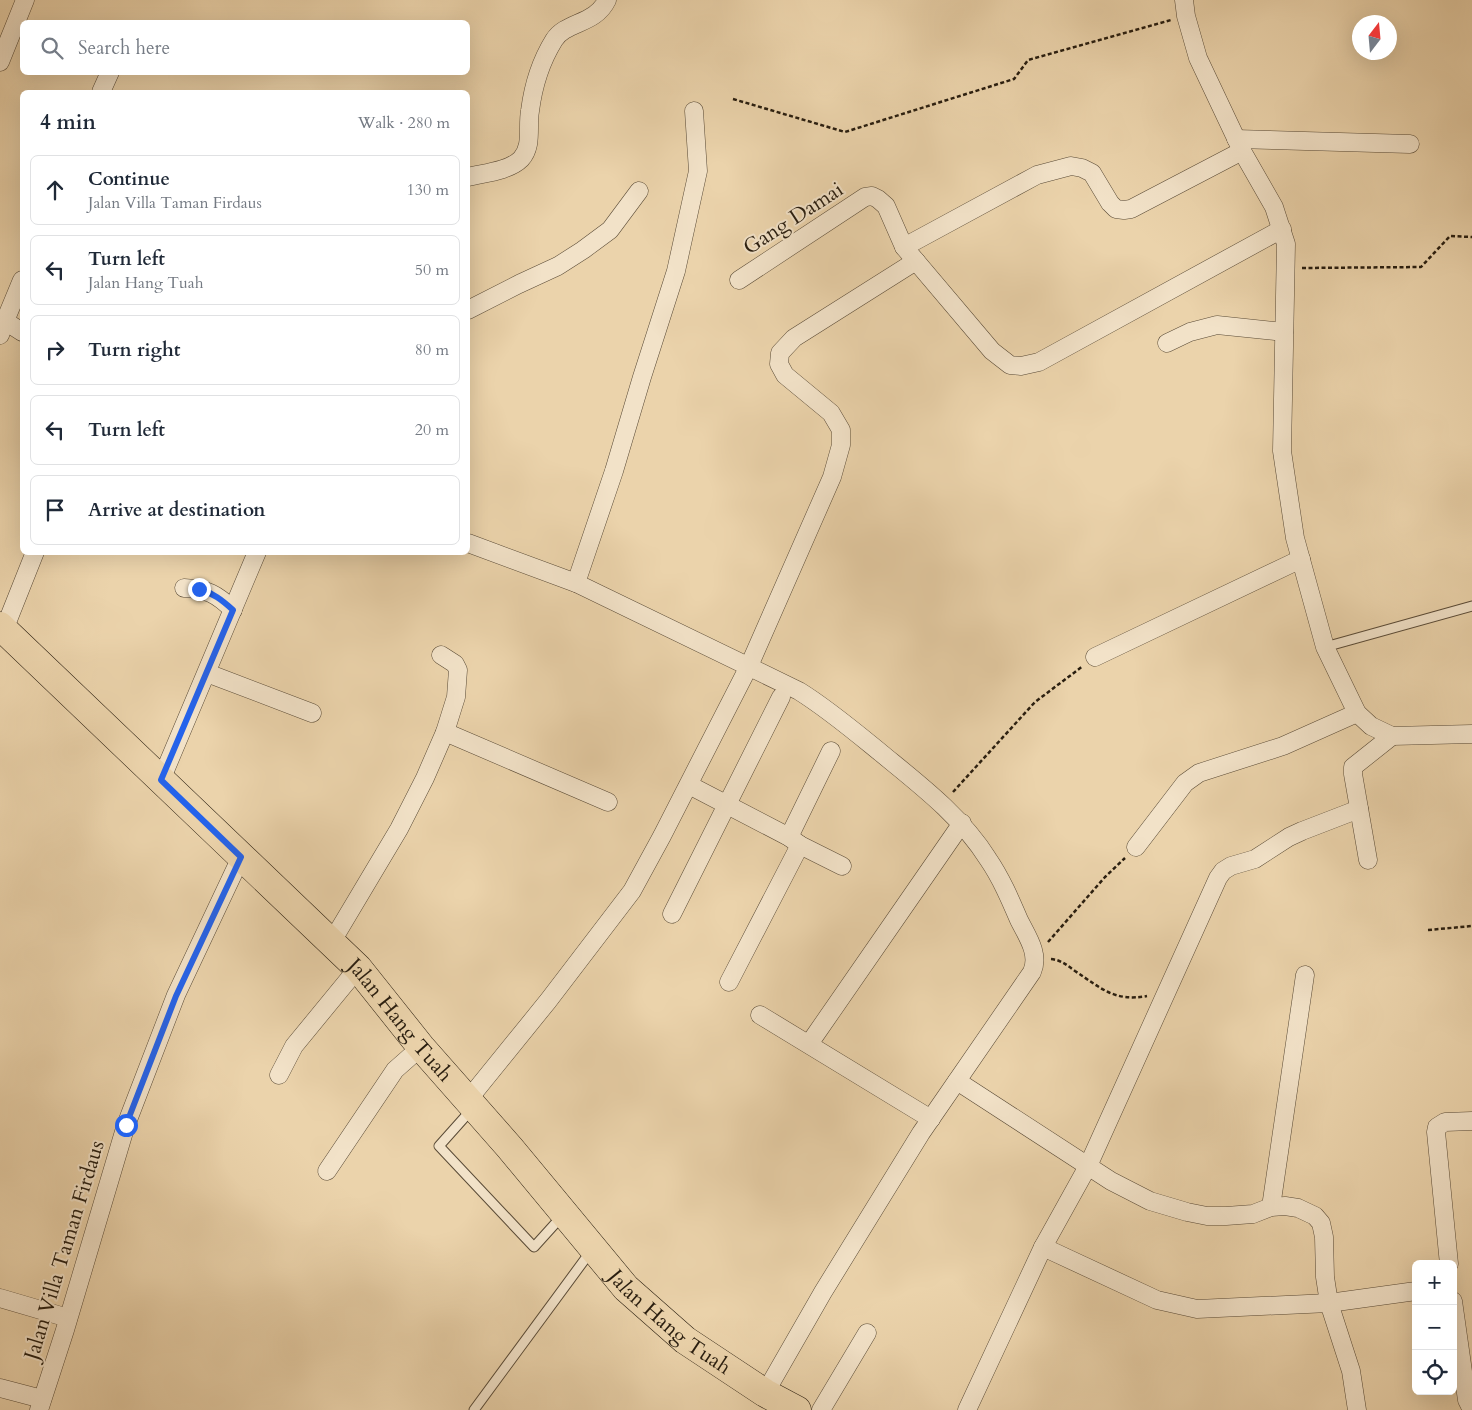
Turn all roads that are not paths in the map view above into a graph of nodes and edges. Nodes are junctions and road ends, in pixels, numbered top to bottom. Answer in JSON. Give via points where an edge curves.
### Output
{"nodes":[{"id":1,"x":25,"y":0,"type":"edge"},
{"id":2,"x":607,"y":0,"type":"edge"},
{"id":3,"x":1185,"y":8,"type":"edge"},
{"id":4,"x":0,"y":62,"type":"edge"},
{"id":5,"x":109,"y":75,"type":"edge"},
{"id":6,"x":103,"y":90,"type":"edge"},
{"id":7,"x":694,"y":111,"type":"dead end"},
{"id":8,"x":1410,"y":144,"type":"dead end"},
{"id":9,"x":1239,"y":145,"type":"junction"},
{"id":10,"x":470,"y":176,"type":"edge"},
{"id":11,"x":639,"y":191,"type":"dead end"},
{"id":12,"x":1282,"y":229,"type":"junction"},
{"id":13,"x":904,"y":247,"type":"junction"},
{"id":14,"x":916,"y":261,"type":"junction"},
{"id":15,"x":739,"y":280,"type":"dead end"},
{"id":16,"x":20,"y":285,"type":"edge"},
{"id":17,"x":470,"y":309,"type":"edge"},
{"id":18,"x":3,"y":328,"type":"edge"},
{"id":19,"x":20,"y":332,"type":"edge"},
{"id":20,"x":1284,"y":332,"type":"junction"},
{"id":21,"x":1167,"y":343,"type":"dead end"},
{"id":22,"x":470,"y":544,"type":"edge"},
{"id":23,"x":34,"y":555,"type":"edge"},
{"id":24,"x":256,"y":555,"type":"edge"},
{"id":25,"x":1301,"y":559,"type":"junction"},
{"id":26,"x":576,"y":583,"type":"junction"},
{"id":27,"x":184,"y":588,"type":"dead end"},
{"id":28,"x":1472,"y":606,"type":"edge"},
{"id":29,"x":233,"y":610,"type":"junction"},
{"id":30,"x":2,"y":628,"type":"edge"},
{"id":31,"x":1325,"y":647,"type":"junction"},
{"id":32,"x":440,"y":655,"type":"dead end"},
{"id":33,"x":1095,"y":657,"type":"road end"},
{"id":34,"x":749,"y":666,"type":"junction"},
{"id":35,"x":207,"y":673,"type":"junction"},
{"id":36,"x":781,"y":697,"type":"dead end"},
{"id":37,"x":312,"y":713,"type":"dead end"},
{"id":38,"x":1357,"y":713,"type":"junction"},
{"id":39,"x":445,"y":732,"type":"junction"},
{"id":40,"x":1472,"y":734,"type":"edge"},
{"id":41,"x":1392,"y":736,"type":"junction"},
{"id":42,"x":831,"y":751,"type":"dead end"},
{"id":43,"x":161,"y":780,"type":"junction"},
{"id":44,"x":689,"y":785,"type":"junction"},
{"id":45,"x":608,"y":802,"type":"dead end"},
{"id":46,"x":727,"y":806,"type":"junction"},
{"id":47,"x":1359,"y":809,"type":"junction"},
{"id":48,"x":962,"y":823,"type":"junction"},
{"id":49,"x":794,"y":841,"type":"junction"},
{"id":50,"x":1136,"y":847,"type":"road end"},
{"id":51,"x":241,"y":857,"type":"junction"},
{"id":52,"x":1368,"y":860,"type":"dead end"},
{"id":53,"x":842,"y":866,"type":"dead end"},
{"id":54,"x":672,"y":914,"type":"dead end"},
{"id":55,"x":331,"y":943,"type":"junction"},
{"id":56,"x":358,"y":968,"type":"junction"},
{"id":57,"x":1305,"y":975,"type":"dead end"},
{"id":58,"x":729,"y":982,"type":"dead end"},
{"id":59,"x":760,"y":1015,"type":"dead end"},
{"id":60,"x":809,"y":1044,"type":"junction"},
{"id":61,"x":421,"y":1046,"type":"junction"},
{"id":62,"x":279,"y":1075,"type":"dead end"},
{"id":63,"x":957,"y":1081,"type":"junction"},
{"id":64,"x":470,"y":1104,"type":"junction"},
{"id":65,"x":931,"y":1119,"type":"junction"},
{"id":66,"x":1472,"y":1121,"type":"edge"},
{"id":67,"x":1088,"y":1166,"type":"junction"},
{"id":68,"x":327,"y":1171,"type":"dead end"},
{"id":69,"x":1271,"y":1207,"type":"junction"},
{"id":70,"x":564,"y":1214,"type":"junction"},
{"id":71,"x":1043,"y":1247,"type":"junction"},
{"id":72,"x":593,"y":1249,"type":"junction"},
{"id":73,"x":1449,"y":1260,"type":"edge"},
{"id":74,"x":1412,"y":1292,"type":"edge"},
{"id":75,"x":0,"y":1298,"type":"edge"},
{"id":76,"x":1330,"y":1303,"type":"junction"},
{"id":77,"x":1454,"y":1305,"type":"edge"},
{"id":78,"x":68,"y":1318,"type":"junction"},
{"id":79,"x":867,"y":1333,"type":"dead end"},
{"id":80,"x":0,"y":1388,"type":"edge"},
{"id":81,"x":765,"y":1393,"type":"junction"},
{"id":82,"x":40,"y":1404,"type":"edge"},
{"id":83,"x":474,"y":1410,"type":"edge"},
{"id":84,"x":797,"y":1410,"type":"edge"},
{"id":85,"x":821,"y":1410,"type":"edge"},
{"id":86,"x":967,"y":1410,"type":"edge"},
{"id":87,"x":1357,"y":1410,"type":"edge"},
{"id":88,"x":1472,"y":1410,"type":"edge"}],
"edges":[{"from":1,"to":4,"type":"street"},
{"from":2,"to":10,"type":"street","via":[[603,9],[585,22],[563,30],[555,39],[536,79],[529,112],[528,147],[521,159],[508,167]]},
{"from":3,"to":9,"type":"street","via":[[1198,58]]},
{"from":5,"to":6,"type":"street"},
{"from":7,"to":26,"type":"street","via":[[698,171],[676,272]]},
{"from":8,"to":9,"type":"street"},
{"from":9,"to":12,"type":"street","via":[[1274,207]]},
{"from":9,"to":13,"type":"street","via":[[1124,210],[1116,209],[1092,173],[1082,168],[1071,166],[1037,175]]},
{"from":11,"to":17,"type":"street","via":[[610,230],[583,250],[558,266]]},
{"from":12,"to":14,"type":"street","via":[[1039,362],[1021,366],[1010,366],[992,351]]},
{"from":12,"to":20,"type":"street","via":[[1286,244]]},
{"from":13,"to":14,"type":"street"},
{"from":13,"to":15,"type":"street","name":"Gang Damai","via":[[886,206],[872,196]]},
{"from":14,"to":34,"type":"street","via":[[794,338],[780,353],[779,364],[785,375],[831,413],[841,430],[841,445],[832,478]]},
{"from":16,"to":18,"type":"street"},
{"from":18,"to":19,"type":"street"},
{"from":20,"to":21,"type":"street","via":[[1217,325],[1190,332]]},
{"from":20,"to":25,"type":"street","via":[[1282,450]]},
{"from":22,"to":26,"type":"street"},
{"from":23,"to":30,"type":"street"},
{"from":24,"to":29,"type":"street"},
{"from":25,"to":31,"type":"street"},
{"from":25,"to":33,"type":"street"},
{"from":26,"to":34,"type":"street"},
{"from":27,"to":29,"type":"street","via":[[212,593]]},
{"from":28,"to":31,"type":"lane"},
{"from":29,"to":35,"type":"street"},
{"from":30,"to":43,"type":"main road","name":"Jalan Hang Tuah"},
{"from":31,"to":38,"type":"street"},
{"from":32,"to":39,"type":"street","via":[[450,660],[458,670],[456,696]]},
{"from":34,"to":44,"type":"street"},
{"from":34,"to":48,"type":"street","via":[[823,706]]},
{"from":35,"to":37,"type":"street"},
{"from":35,"to":43,"type":"street"},
{"from":36,"to":46,"type":"street"},
{"from":38,"to":41,"type":"street","via":[[1371,726]]},
{"from":38,"to":50,"type":"street","via":[[1283,746],[1200,773],[1184,783]]},
{"from":39,"to":45,"type":"street"},
{"from":39,"to":55,"type":"street","via":[[399,829]]},
{"from":40,"to":41,"type":"street"},
{"from":41,"to":47,"type":"street","via":[[1353,767]]},
{"from":42,"to":49,"type":"street"},
{"from":43,"to":51,"type":"main road","name":"Jalan Hang Tuah"},
{"from":44,"to":46,"type":"street"},
{"from":44,"to":64,"type":"street","via":[[632,890]]},
{"from":46,"to":49,"type":"street"},
{"from":46,"to":54,"type":"street"},
{"from":47,"to":52,"type":"street"},
{"from":47,"to":67,"type":"street","via":[[1288,837],[1256,860],[1223,871]]},
{"from":48,"to":60,"type":"street"},
{"from":48,"to":63,"type":"street","via":[[999,875],[1034,957],[1032,972]]},
{"from":49,"to":53,"type":"street"},
{"from":49,"to":58,"type":"street"},
{"from":51,"to":55,"type":"main road","name":"Jalan Hang Tuah"},
{"from":51,"to":78,"type":"street","name":"Jalan Villa Taman Firdaus","via":[[176,996],[126,1125]]},
{"from":55,"to":56,"type":"main road","name":"Jalan Hang Tuah"},
{"from":56,"to":61,"type":"main road","name":"Jalan Hang Tuah"},
{"from":56,"to":62,"type":"street","via":[[294,1046]]},
{"from":57,"to":69,"type":"street"},
{"from":59,"to":60,"type":"street"},
{"from":60,"to":65,"type":"street"},
{"from":61,"to":64,"type":"main road","name":"Jalan Hang Tuah"},
{"from":61,"to":68,"type":"street","via":[[394,1070]]},
{"from":63,"to":65,"type":"street"},
{"from":63,"to":67,"type":"street"},
{"from":64,"to":70,"type":"main road","name":"Jalan Hang Tuah"},
{"from":64,"to":70,"type":"lane","via":[[439,1146],[534,1246]]},
{"from":65,"to":81,"type":"street","via":[[823,1292]]},
{"from":66,"to":73,"type":"street","via":[[1445,1122],[1437,1127],[1436,1132]]},
{"from":67,"to":69,"type":"street","via":[[1130,1191],[1187,1212],[1226,1216],[1252,1214]]},
{"from":67,"to":71,"type":"street"},
{"from":69,"to":76,"type":"street","via":[[1298,1208],[1315,1216],[1321,1223]]},
{"from":70,"to":72,"type":"main road","name":"Jalan Hang Tuah"},
{"from":71,"to":76,"type":"street","via":[[1157,1300],[1196,1309]]},
{"from":71,"to":86,"type":"street"},
{"from":72,"to":81,"type":"main road","name":"Jalan Hang Tuah","via":[[626,1288],[685,1340]]},
{"from":72,"to":83,"type":"lane"},
{"from":74,"to":76,"type":"street"},
{"from":75,"to":78,"type":"street"},
{"from":76,"to":87,"type":"street","via":[[1351,1371]]},
{"from":77,"to":88,"type":"street","via":[[1467,1400]]},
{"from":78,"to":82,"type":"street","name":"Jalan Villa Taman Firdaus"},
{"from":79,"to":85,"type":"street"},
{"from":80,"to":82,"type":"street"},
{"from":81,"to":84,"type":"main road","name":"Jalan Hang Tuah"}]}
